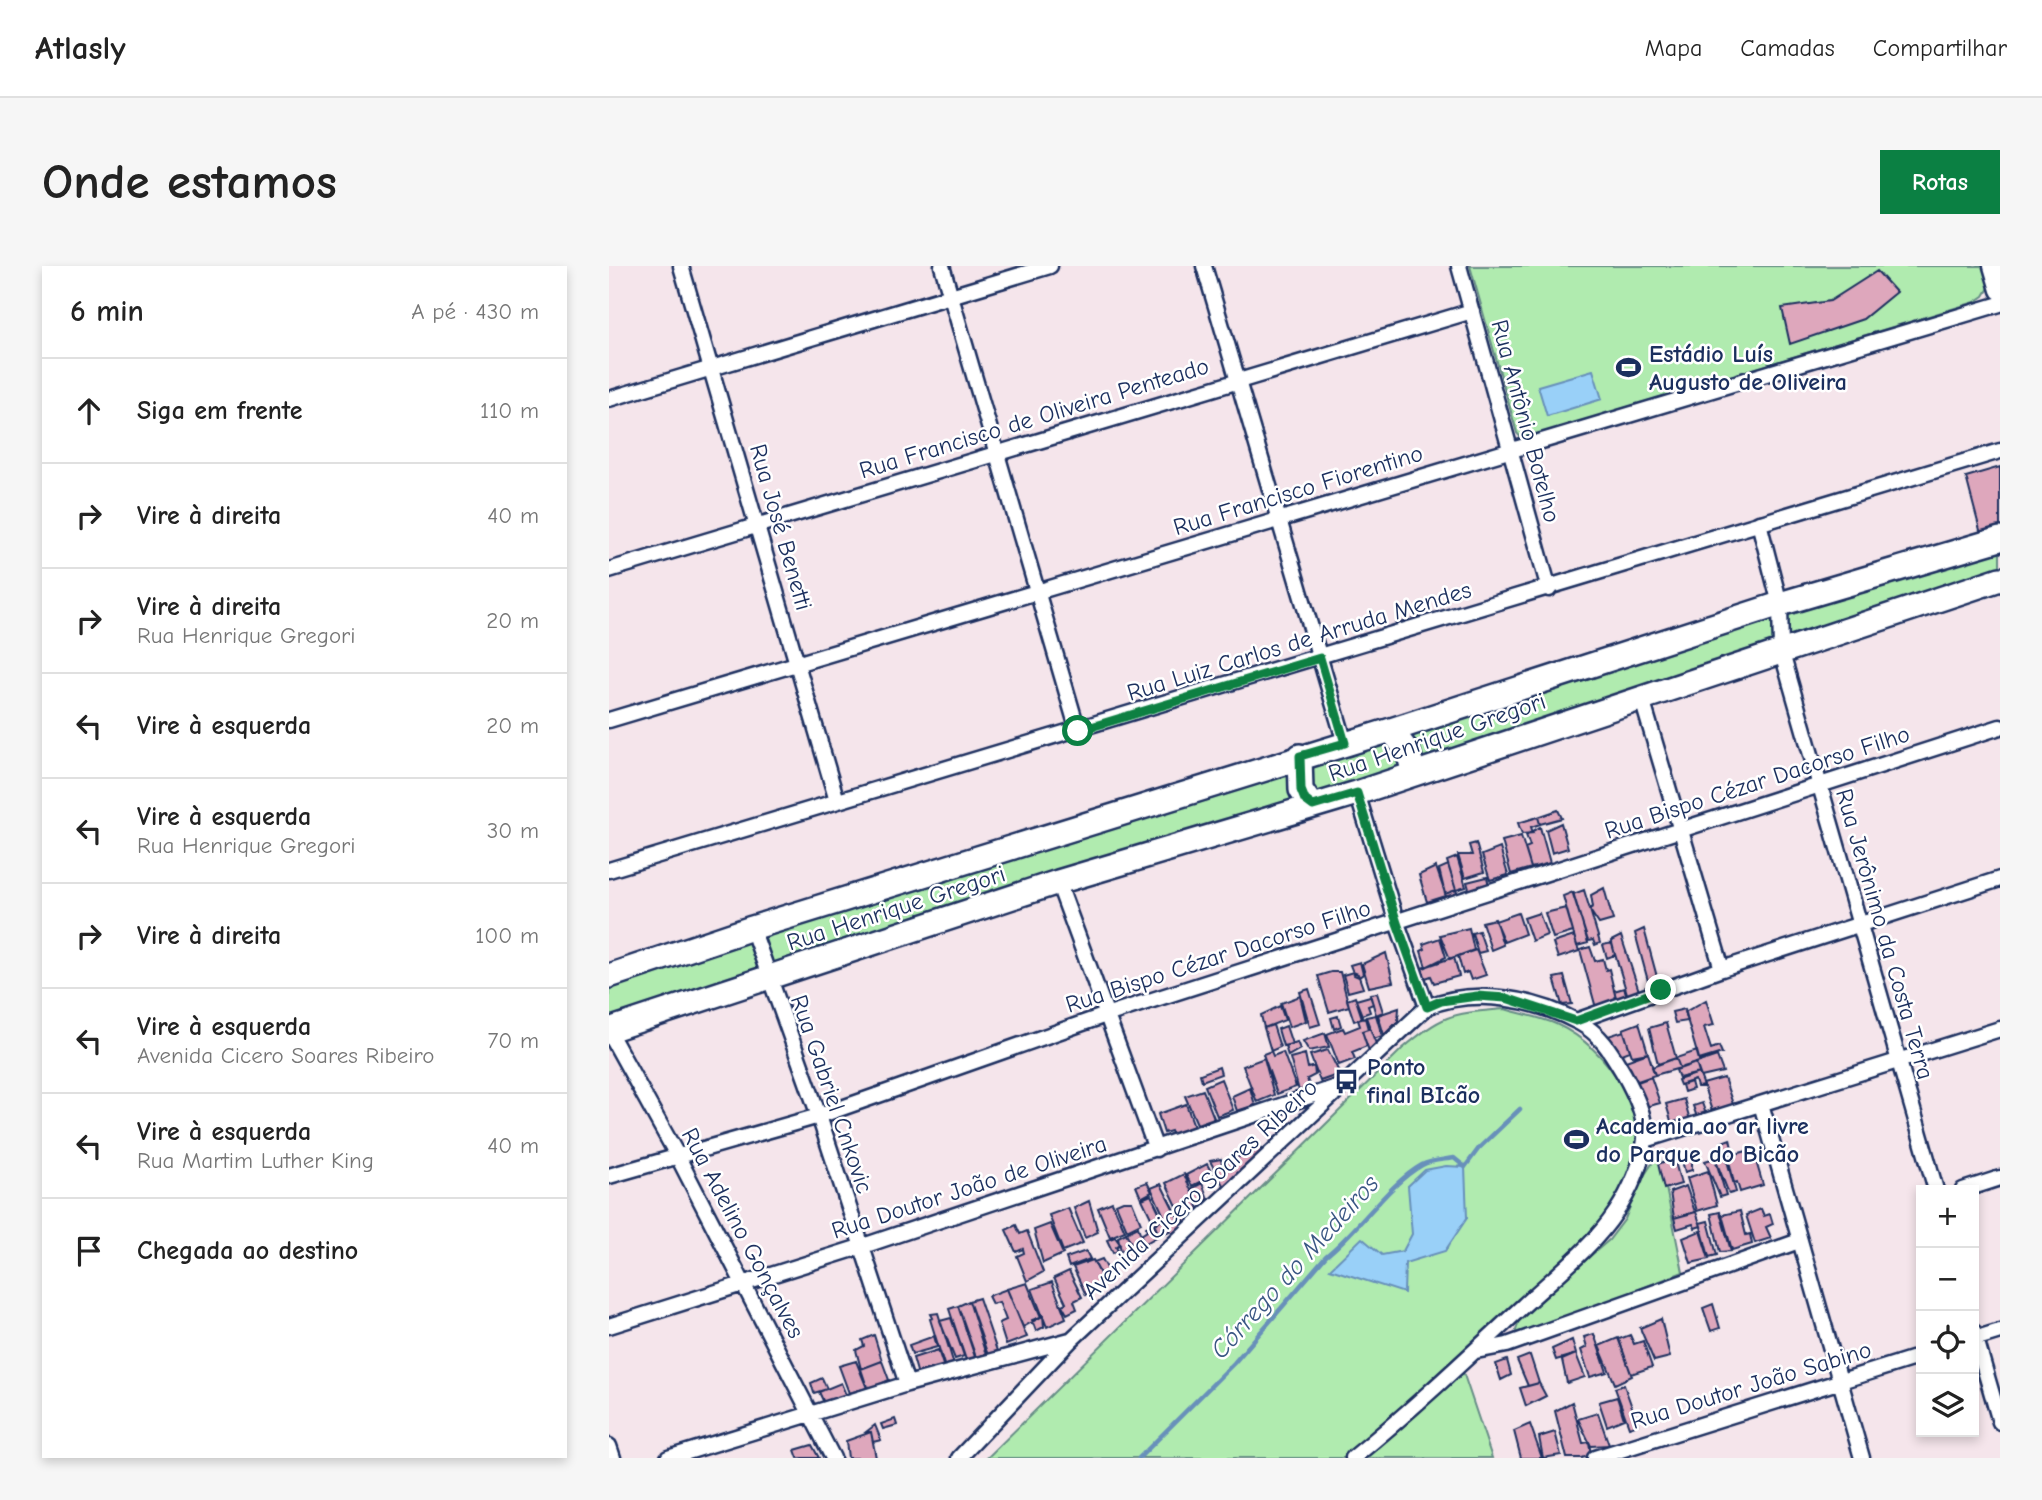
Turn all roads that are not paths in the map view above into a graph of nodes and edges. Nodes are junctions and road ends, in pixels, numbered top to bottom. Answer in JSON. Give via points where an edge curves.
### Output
{"nodes":[{"id":1,"x":681,"y":266,"type":"edge"},
{"id":2,"x":942,"y":266,"type":"edge"},
{"id":3,"x":1050,"y":266,"type":"edge"},
{"id":4,"x":1204,"y":266,"type":"edge"},
{"id":5,"x":1459,"y":266,"type":"edge"},
{"id":6,"x":1993,"y":266,"type":"edge"},
{"id":7,"x":2000,"y":290,"type":"edge"},
{"id":8,"x":951,"y":296,"type":"junction"},
{"id":9,"x":2000,"y":304,"type":"edge"},
{"id":10,"x":1472,"y":311,"type":"junction"},
{"id":11,"x":711,"y":369,"type":"junction"},
{"id":12,"x":1238,"y":380,"type":"junction"},
{"id":13,"x":609,"y":399,"type":"edge"},
{"id":14,"x":1510,"y":450,"type":"junction"},
{"id":15,"x":2000,"y":451,"type":"edge"},
{"id":16,"x":998,"y":453,"type":"junction"},
{"id":17,"x":1279,"y":519,"type":"junction"},
{"id":18,"x":1759,"y":523,"type":"junction"},
{"id":19,"x":758,"y":525,"type":"junction"},
{"id":20,"x":2000,"y":539,"type":"edge"},
{"id":21,"x":609,"y":570,"type":"edge"},
{"id":22,"x":2000,"y":579,"type":"edge"},
{"id":23,"x":1549,"y":589,"type":"junction"},
{"id":24,"x":1038,"y":594,"type":"junction"},
{"id":25,"x":1780,"y":604,"type":"junction"},
{"id":26,"x":1781,"y":650,"type":"junction"},
{"id":27,"x":1320,"y":658,"type":"junction"},
{"id":28,"x":797,"y":665,"type":"junction"},
{"id":29,"x":1641,"y":696,"type":"junction"},
{"id":30,"x":609,"y":720,"type":"edge"},
{"id":31,"x":2000,"y":727,"type":"edge"},
{"id":32,"x":1391,"y":730,"type":"junction"},
{"id":33,"x":1078,"y":731,"type":"junction"},
{"id":34,"x":1345,"y":743,"type":"junction"},
{"id":35,"x":1300,"y":756,"type":"junction"},
{"id":36,"x":1414,"y":773,"type":"junction"},
{"id":37,"x":1818,"y":785,"type":"junction"},
{"id":38,"x":1357,"y":793,"type":"junction"},
{"id":39,"x":837,"y":801,"type":"junction"},
{"id":40,"x":1313,"y":806,"type":"junction"},
{"id":41,"x":1682,"y":832,"type":"junction"},
{"id":42,"x":609,"y":870,"type":"edge"},
{"id":43,"x":2000,"y":878,"type":"edge"},
{"id":44,"x":1058,"y":882,"type":"junction"},
{"id":45,"x":1397,"y":923,"type":"junction"},
{"id":46,"x":1857,"y":925,"type":"junction"},
{"id":47,"x":752,"y":928,"type":"junction"},
{"id":48,"x":1722,"y":969,"type":"junction"},
{"id":49,"x":609,"y":976,"type":"edge"},
{"id":50,"x":768,"y":978,"type":"junction"},
{"id":51,"x":1427,"y":1007,"type":"junction"},
{"id":52,"x":1106,"y":1015,"type":"junction"},
{"id":53,"x":1576,"y":1021,"type":"junction"},
{"id":54,"x":2000,"y":1029,"type":"edge"},
{"id":55,"x":609,"y":1031,"type":"edge"},
{"id":56,"x":1897,"y":1061,"type":"junction"},
{"id":57,"x":1342,"y":1086,"type":"junction"},
{"id":58,"x":1761,"y":1104,"type":"junction"},
{"id":59,"x":819,"y":1116,"type":"junction"},
{"id":60,"x":1645,"y":1140,"type":"junction"},
{"id":61,"x":1156,"y":1149,"type":"junction"},
{"id":62,"x":677,"y":1155,"type":"junction"},
{"id":63,"x":609,"y":1176,"type":"edge"},
{"id":64,"x":2000,"y":1178,"type":"edge"},
{"id":65,"x":1934,"y":1185,"type":"edge"},
{"id":66,"x":1978,"y":1185,"type":"edge"},
{"id":67,"x":1799,"y":1241,"type":"junction"},
{"id":68,"x":860,"y":1247,"type":"junction"},
{"id":69,"x":744,"y":1285,"type":"junction"},
{"id":70,"x":609,"y":1326,"type":"edge"},
{"id":71,"x":2000,"y":1331,"type":"edge"},
{"id":72,"x":1979,"y":1336,"type":"edge"},
{"id":73,"x":1071,"y":1340,"type":"junction"},
{"id":74,"x":1475,"y":1351,"type":"junction"},
{"id":75,"x":1979,"y":1353,"type":"edge"},
{"id":76,"x":1916,"y":1358,"type":"edge"},
{"id":77,"x":1838,"y":1381,"type":"junction"},
{"id":78,"x":907,"y":1384,"type":"junction"},
{"id":79,"x":811,"y":1413,"type":"junction"},
{"id":80,"x":2000,"y":1422,"type":"edge"},
{"id":81,"x":609,"y":1446,"type":"edge"},
{"id":82,"x":613,"y":1458,"type":"edge"},
{"id":83,"x":668,"y":1458,"type":"edge"},
{"id":84,"x":833,"y":1458,"type":"edge"},
{"id":85,"x":959,"y":1458,"type":"edge"},
{"id":86,"x":1353,"y":1458,"type":"edge"},
{"id":87,"x":1595,"y":1458,"type":"edge"},
{"id":88,"x":1861,"y":1458,"type":"edge"}],
"edges":[{"from":1,"to":11,"type":"street","name":"Rua José Benetti"},
{"from":2,"to":8,"type":"street"},
{"from":3,"to":8,"type":"street"},
{"from":4,"to":12,"type":"street"},
{"from":5,"to":10,"type":"street","name":"Rua Antônio Botelho"},
{"from":6,"to":7,"type":"street"},
{"from":8,"to":11,"type":"street"},
{"from":8,"to":16,"type":"street"},
{"from":9,"to":14,"type":"street","name":"Rua Francisco Fiorentino"},
{"from":10,"to":12,"type":"street","name":"Rua Francisco de Oliveira Penteado"},
{"from":10,"to":14,"type":"street","name":"Rua Antônio Botelho"},
{"from":11,"to":13,"type":"street"},
{"from":11,"to":19,"type":"street","name":"Rua José Benetti"},
{"from":12,"to":16,"type":"street","name":"Rua Francisco de Oliveira Penteado"},
{"from":12,"to":17,"type":"street"},
{"from":14,"to":17,"type":"street","name":"Rua Francisco Fiorentino"},
{"from":14,"to":23,"type":"street","name":"Rua Antônio Botelho"},
{"from":15,"to":18,"type":"street","name":"Rua Luiz Carlos de Arruda Mendes"},
{"from":16,"to":19,"type":"street","name":"Rua Francisco de Oliveira Penteado"},
{"from":16,"to":24,"type":"street"},
{"from":17,"to":24,"type":"street","name":"Rua Francisco Fiorentino"},
{"from":17,"to":27,"type":"street"},
{"from":18,"to":23,"type":"street","name":"Rua Luiz Carlos de Arruda Mendes"},
{"from":18,"to":25,"type":"street","name":"Rua Jerônimo da Costa Terra"},
{"from":19,"to":21,"type":"street","name":"Rua Francisco de Oliveira Penteado"},
{"from":19,"to":28,"type":"street","name":"Rua José Benetti"},
{"from":20,"to":25,"type":"main road","name":"Rua Henrique Gregori"},
{"from":22,"to":26,"type":"main road","name":"Rua Henrique Gregori"},
{"from":23,"to":27,"type":"street","name":"Rua Luiz Carlos de Arruda Mendes"},
{"from":24,"to":28,"type":"street","name":"Rua Francisco Fiorentino"},
{"from":24,"to":33,"type":"street"},
{"from":25,"to":26,"type":"street","name":"Rua Jerônimo da Costa Terra"},
{"from":25,"to":32,"type":"main road","name":"Rua Henrique Gregori"},
{"from":26,"to":29,"type":"main road","name":"Rua Henrique Gregori"},
{"from":26,"to":37,"type":"street","name":"Rua Jerônimo da Costa Terra"},
{"from":27,"to":33,"type":"street","name":"Rua Luiz Carlos de Arruda Mendes"},
{"from":27,"to":34,"type":"street"},
{"from":28,"to":30,"type":"street","name":"Rua Francisco Fiorentino"},
{"from":28,"to":39,"type":"street","name":"Rua José Benetti"},
{"from":29,"to":36,"type":"main road","name":"Rua Henrique Gregori"},
{"from":29,"to":41,"type":"street"},
{"from":31,"to":37,"type":"street","name":"Rua Bispo Cézar Dacorso Filho"},
{"from":32,"to":34,"type":"main road","name":"Rua Henrique Gregori"},
{"from":32,"to":36,"type":"main road","via":[[1408,752]]},
{"from":33,"to":39,"type":"street","name":"Rua Luiz Carlos de Arruda Mendes"},
{"from":34,"to":35,"type":"main road","name":"Rua Henrique Gregori"},
{"from":35,"to":40,"type":"main road","via":[[1301,790]]},
{"from":35,"to":47,"type":"main road","name":"Rua Henrique Gregori"},
{"from":36,"to":38,"type":"main road","name":"Rua Henrique Gregori"},
{"from":37,"to":41,"type":"street","name":"Rua Bispo Cézar Dacorso Filho"},
{"from":37,"to":46,"type":"street","name":"Rua Jerônimo da Costa Terra"},
{"from":38,"to":40,"type":"main road","name":"Rua Henrique Gregori"},
{"from":38,"to":45,"type":"street"},
{"from":39,"to":42,"type":"street","name":"Rua Luiz Carlos de Arruda Mendes"},
{"from":40,"to":44,"type":"main road","name":"Rua Henrique Gregori"},
{"from":41,"to":45,"type":"street","name":"Rua Bispo Cézar Dacorso Filho"},
{"from":41,"to":48,"type":"street"},
{"from":43,"to":46,"type":"street"},
{"from":44,"to":50,"type":"main road","name":"Rua Henrique Gregori"},
{"from":44,"to":52,"type":"street"},
{"from":45,"to":51,"type":"street"},
{"from":45,"to":52,"type":"street","name":"Rua Bispo Cézar Dacorso Filho"},
{"from":46,"to":48,"type":"street"},
{"from":46,"to":56,"type":"street","name":"Rua Jerônimo da Costa Terra"},
{"from":47,"to":49,"type":"main road","name":"Rua Henrique Gregori"},
{"from":47,"to":50,"type":"street","name":"Rua Gabriel Cnkovic"},
{"from":48,"to":53,"type":"street"},
{"from":50,"to":55,"type":"main road","name":"Rua Henrique Gregori"},
{"from":50,"to":59,"type":"street","name":"Rua Gabriel Cnkovic"},
{"from":51,"to":53,"type":"street","name":"Avenida Cicero Soares Ribeiro","via":[[1477,996],[1506,998]]},
{"from":51,"to":57,"type":"street","name":"Avenida Cicero Soares Ribeiro"},
{"from":52,"to":59,"type":"street","name":"Rua Bispo Cézar Dacorso Filho"},
{"from":52,"to":61,"type":"street"},
{"from":53,"to":60,"type":"street","via":[[1594,1031],[1610,1051],[1634,1093]]},
{"from":54,"to":56,"type":"street"},
{"from":55,"to":62,"type":"street","name":"Rua Adelino Gonçalves"},
{"from":56,"to":58,"type":"street"},
{"from":56,"to":65,"type":"street","name":"Rua Jerônimo da Costa Terra"},
{"from":57,"to":61,"type":"street","name":"Rua Doutor João de Oliveira"},
{"from":57,"to":73,"type":"street","name":"Avenida Cicero Soares Ribeiro"},
{"from":58,"to":60,"type":"street"},
{"from":58,"to":67,"type":"street"},
{"from":59,"to":62,"type":"street","name":"Rua Bispo Cézar Dacorso Filho"},
{"from":59,"to":68,"type":"street","name":"Rua Gabriel Cnkovic"},
{"from":60,"to":74,"type":"street","via":[[1610,1220]]},
{"from":61,"to":68,"type":"street","name":"Rua Doutor João de Oliveira"},
{"from":62,"to":63,"type":"street","name":"Rua Bispo Cézar Dacorso Filho"},
{"from":62,"to":69,"type":"street","name":"Rua Adelino Gonçalves"},
{"from":64,"to":66,"type":"street"},
{"from":67,"to":74,"type":"street","via":[[1507,1345]]},
{"from":67,"to":77,"type":"street"},
{"from":68,"to":69,"type":"street","name":"Rua Doutor João de Oliveira"},
{"from":68,"to":78,"type":"street","name":"Rua Gabriel Cnkovic"},
{"from":69,"to":70,"type":"street","name":"Rua Doutor João de Oliveira"},
{"from":69,"to":79,"type":"street","name":"Rua Adelino Gonçalves"},
{"from":71,"to":72,"type":"street"},
{"from":73,"to":78,"type":"street"},
{"from":73,"to":85,"type":"street","name":"Avenida Cicero Soares Ribeiro"},
{"from":74,"to":86,"type":"street"},
{"from":75,"to":80,"type":"street"},
{"from":76,"to":77,"type":"street","name":"Rua Doutor João Sabino"},
{"from":77,"to":87,"type":"street","name":"Rua Doutor João Sabino"},
{"from":77,"to":88,"type":"street"},
{"from":78,"to":79,"type":"street"},
{"from":79,"to":83,"type":"street"},
{"from":79,"to":84,"type":"street","name":"Rua Adelino Gonçalves"},
{"from":81,"to":82,"type":"street"}]}
